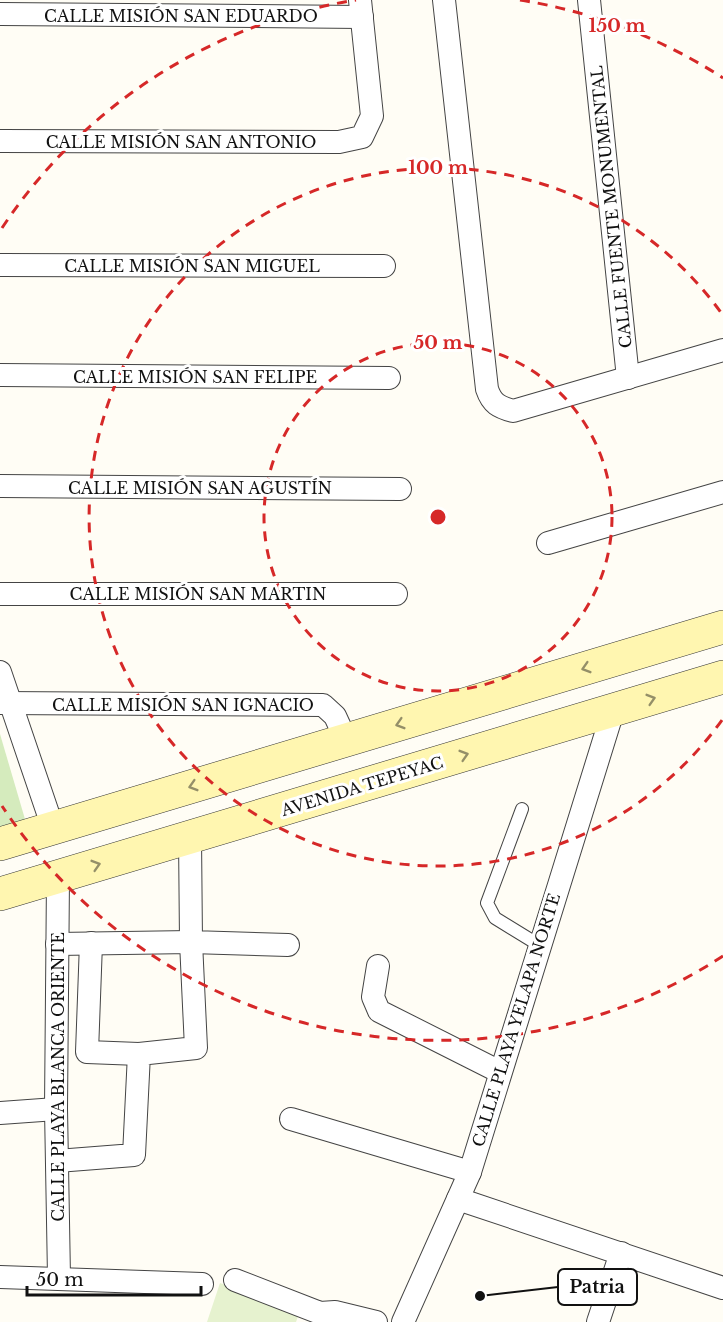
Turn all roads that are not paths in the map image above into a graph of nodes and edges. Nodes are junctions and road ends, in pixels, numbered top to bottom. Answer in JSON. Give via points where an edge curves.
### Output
{"nodes":[{"id":1,"x":73,"y":0,"type":"edge"},
{"id":2,"x":444,"y":0,"type":"edge"},
{"id":3,"x":589,"y":0,"type":"edge"},
{"id":4,"x":361,"y":9,"type":"edge"},
{"id":5,"x":0,"y":10,"type":"edge"},
{"id":6,"x":0,"y":14,"type":"edge"},
{"id":7,"x":0,"y":141,"type":"edge"},
{"id":8,"x":0,"y":265,"type":"edge"},
{"id":9,"x":384,"y":266,"type":"dead end"},
{"id":10,"x":723,"y":350,"type":"edge"},
{"id":11,"x":0,"y":375,"type":"edge"},
{"id":12,"x":389,"y":378,"type":"dead end"},
{"id":13,"x":628,"y":378,"type":"junction"},
{"id":14,"x":0,"y":486,"type":"edge"},
{"id":15,"x":400,"y":489,"type":"dead end"},
{"id":16,"x":723,"y":492,"type":"edge"},
{"id":17,"x":548,"y":543,"type":"dead end"},
{"id":18,"x":0,"y":594,"type":"edge"},
{"id":19,"x":396,"y":594,"type":"dead end"},
{"id":20,"x":723,"y":627,"type":"edge"},
{"id":21,"x":0,"y":672,"type":"edge"},
{"id":22,"x":723,"y":677,"type":"edge"},
{"id":23,"x":5,"y":704,"type":"edge"},
{"id":24,"x":613,"y":711,"type":"junction"},
{"id":25,"x":346,"y":740,"type":"junction"},
{"id":26,"x":225,"y":777,"type":"junction"},
{"id":27,"x":522,"y":809,"type":"dead end"},
{"id":28,"x":239,"y":823,"type":"junction"},
{"id":29,"x":53,"y":828,"type":"junction"},
{"id":30,"x":190,"y":837,"type":"junction"},
{"id":31,"x":0,"y":844,"type":"edge"},
{"id":32,"x":58,"y":877,"type":"junction"},
{"id":33,"x":0,"y":894,"type":"edge"},
{"id":34,"x":191,"y":942,"type":"junction"},
{"id":35,"x":57,"y":944,"type":"junction"},
{"id":36,"x":91,"y":944,"type":"junction"},
{"id":37,"x":288,"y":945,"type":"dead end"},
{"id":38,"x":539,"y":945,"type":"junction"},
{"id":39,"x":378,"y":966,"type":"dead end"},
{"id":40,"x":57,"y":1052,"type":"junction"},
{"id":41,"x":87,"y":1052,"type":"junction"},
{"id":42,"x":139,"y":1054,"type":"junction"},
{"id":43,"x":500,"y":1072,"type":"junction"},
{"id":44,"x":56,"y":1109,"type":"junction"},
{"id":45,"x":0,"y":1113,"type":"edge"},
{"id":46,"x":291,"y":1119,"type":"dead end"},
{"id":47,"x":57,"y":1161,"type":"junction"},
{"id":48,"x":470,"y":1172,"type":"junction"},
{"id":49,"x":458,"y":1198,"type":"junction"},
{"id":50,"x":621,"y":1253,"type":"junction"},
{"id":51,"x":0,"y":1277,"type":"edge"},
{"id":52,"x":59,"y":1277,"type":"junction"},
{"id":53,"x":235,"y":1280,"type":"dead end"},
{"id":54,"x":202,"y":1284,"type":"dead end"},
{"id":55,"x":723,"y":1288,"type":"edge"},
{"id":56,"x":314,"y":1317,"type":"edge"},
{"id":57,"x":376,"y":1322,"type":"edge"},
{"id":58,"x":403,"y":1322,"type":"edge"},
{"id":59,"x":598,"y":1322,"type":"edge"}],
"edges":[{"from":1,"to":5,"type":"street","name":"CALLE MISIÓN SAN EDUARDO"},
{"from":2,"to":13,"type":"street","via":[[491,400],[513,411]]},
{"from":3,"to":13,"type":"street","name":"CALLE FUENTE MONUMENTAL"},
{"from":4,"to":6,"type":"street","name":"CALLE MISIÓN SAN EDUARDO"},
{"from":4,"to":7,"type":"street","name":"CALLE MISIÓN SAN ANTONIO","via":[[372,116],[362,137],[339,142]]},
{"from":8,"to":9,"type":"street","name":"CALLE MISIÓN SAN MIGUEL"},
{"from":10,"to":13,"type":"street"},
{"from":11,"to":12,"type":"street","name":"CALLE MISIÓN SAN FELIPE"},
{"from":14,"to":15,"type":"street","name":"CALLE MISIÓN SAN AGUSTÍN"},
{"from":16,"to":17,"type":"street"},
{"from":18,"to":19,"type":"street","name":"CALLE MISIÓN SAN MARTIN"},
{"from":20,"to":25,"type":"street","one_way":true},
{"from":21,"to":23,"type":"street"},
{"from":24,"to":22,"type":"street","name":"AVENIDA TEPEYAC","one_way":true},
{"from":23,"to":25,"type":"street","name":"CALLE MISIÓN SAN IGNACIO","via":[[323,705],[335,716]]},
{"from":23,"to":29,"type":"street"},
{"from":28,"to":24,"type":"street","name":"AVENIDA TEPEYAC","one_way":true},
{"from":24,"to":38,"type":"street","name":"CALLE PLAYA YELAPA NORTE"},
{"from":25,"to":26,"type":"street"},
{"from":26,"to":28,"type":"street"},
{"from":26,"to":29,"type":"street","one_way":true},
{"from":27,"to":38,"type":"lane","via":[[487,903],[495,918]]},
{"from":28,"to":30,"type":"street","name":"AVENIDA TEPEYAC"},
{"from":29,"to":31,"type":"street"},
{"from":32,"to":30,"type":"street","name":"AVENIDA TEPEYAC","one_way":true},
{"from":30,"to":34,"type":"street"},
{"from":32,"to":33,"type":"street","name":"AVENIDA TEPEYAC"},
{"from":32,"to":35,"type":"street","name":"CALLE PLAYA BLANCA ORIENTE"},
{"from":34,"to":36,"type":"street"},
{"from":34,"to":37,"type":"street"},
{"from":34,"to":42,"type":"street","via":[[196,1048]]},
{"from":35,"to":36,"type":"street"},
{"from":35,"to":40,"type":"street","name":"CALLE PLAYA BLANCA ORIENTE"},
{"from":36,"to":41,"type":"street"},
{"from":38,"to":43,"type":"street","name":"CALLE PLAYA YELAPA NORTE"},
{"from":39,"to":43,"type":"street","via":[[373,997],[379,1011]]},
{"from":40,"to":41,"type":"street"},
{"from":40,"to":44,"type":"street","name":"CALLE PLAYA BLANCA ORIENTE"},
{"from":41,"to":42,"type":"street"},
{"from":42,"to":47,"type":"street","via":[[134,1155]]},
{"from":43,"to":48,"type":"street","name":"CALLE PLAYA YELAPA NORTE"},
{"from":44,"to":45,"type":"street"},
{"from":44,"to":47,"type":"street","name":"CALLE PLAYA BLANCA ORIENTE"},
{"from":46,"to":48,"type":"street"},
{"from":47,"to":52,"type":"street","name":"CALLE PLAYA BLANCA ORIENTE"},
{"from":48,"to":49,"type":"street","name":"CALLE PLAYA YELAPA NORTE"},
{"from":49,"to":50,"type":"street"},
{"from":49,"to":58,"type":"street","name":"CALLE PLAYA YELAPA NORTE"},
{"from":50,"to":55,"type":"street"},
{"from":50,"to":59,"type":"street"},
{"from":51,"to":52,"type":"street"},
{"from":52,"to":54,"type":"street"},
{"from":53,"to":56,"type":"street"},
{"from":56,"to":57,"type":"street","via":[[334,1312]]}]}
